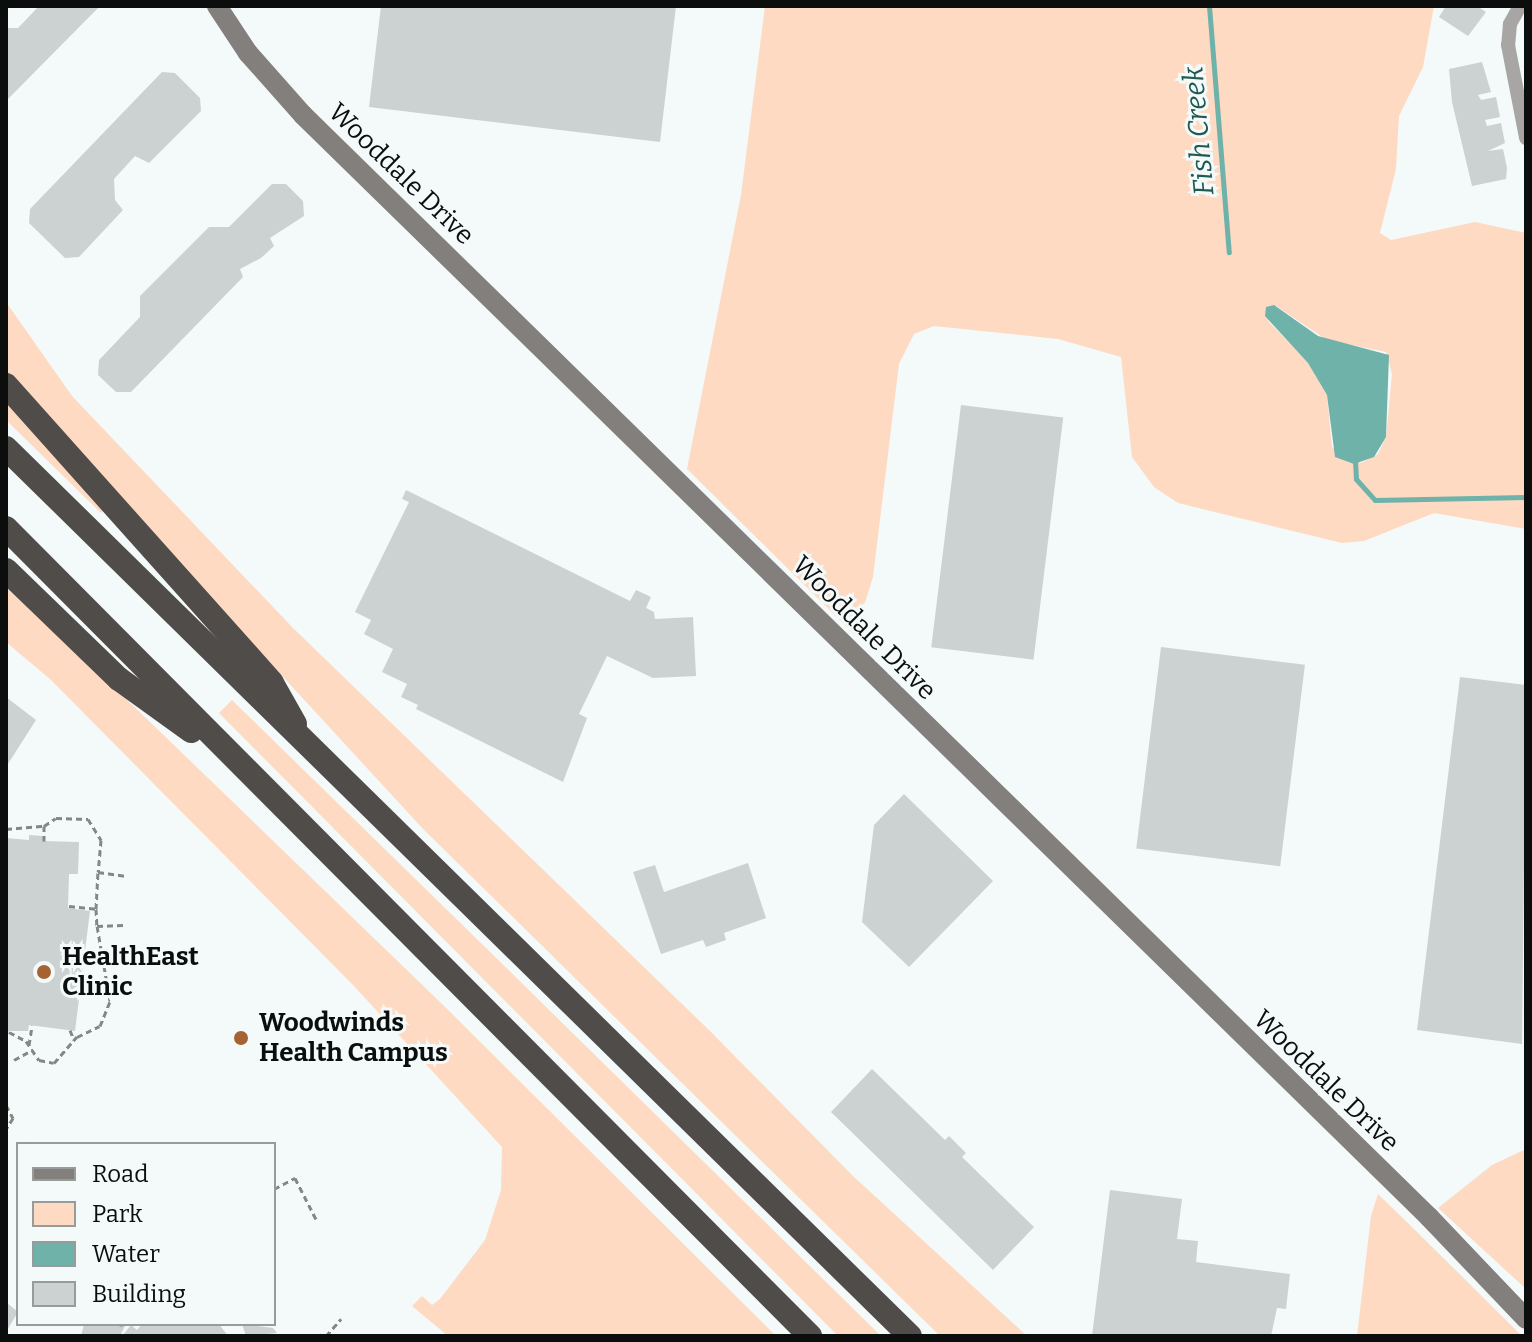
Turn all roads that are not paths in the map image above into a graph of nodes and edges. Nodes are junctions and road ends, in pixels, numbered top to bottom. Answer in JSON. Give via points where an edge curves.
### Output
{"nodes":[{"id":1,"x":217,"y":6,"type":"edge"},
{"id":2,"x":1520,"y":6,"type":"edge"},
{"id":3,"x":1526,"y":138,"type":"edge"},
{"id":4,"x":6,"y":385,"type":"edge"},
{"id":5,"x":6,"y":448,"type":"edge"},
{"id":6,"x":6,"y":528,"type":"edge"},
{"id":7,"x":6,"y":570,"type":"edge"},
{"id":8,"x":312,"y":754,"type":"junction"},
{"id":9,"x":249,"y":773,"type":"junction"},
{"id":10,"x":1486,"y":1276,"type":"junction"},
{"id":11,"x":1526,"y":1307,"type":"edge"},
{"id":12,"x":1526,"y":1319,"type":"edge"},
{"id":13,"x":810,"y":1336,"type":"edge"},
{"id":14,"x":910,"y":1336,"type":"edge"}],
"edges":[{"from":1,"to":10,"type":"street","name":"Wooddale Drive","via":[[262,71],[303,115]]},
{"from":2,"to":3,"type":"street","via":[[1508,33]]},
{"from":4,"to":8,"type":"highway","via":[[272,683]]},
{"from":5,"to":8,"type":"highway"},
{"from":6,"to":9,"type":"highway"},
{"from":7,"to":9,"type":"highway","via":[[119,679]]},
{"from":8,"to":14,"type":"highway"},
{"from":9,"to":13,"type":"highway"},
{"from":10,"to":11,"type":"street","name":"Wooddale Drive"},
{"from":10,"to":12,"type":"street","name":"Wooddale Drive"}]}
